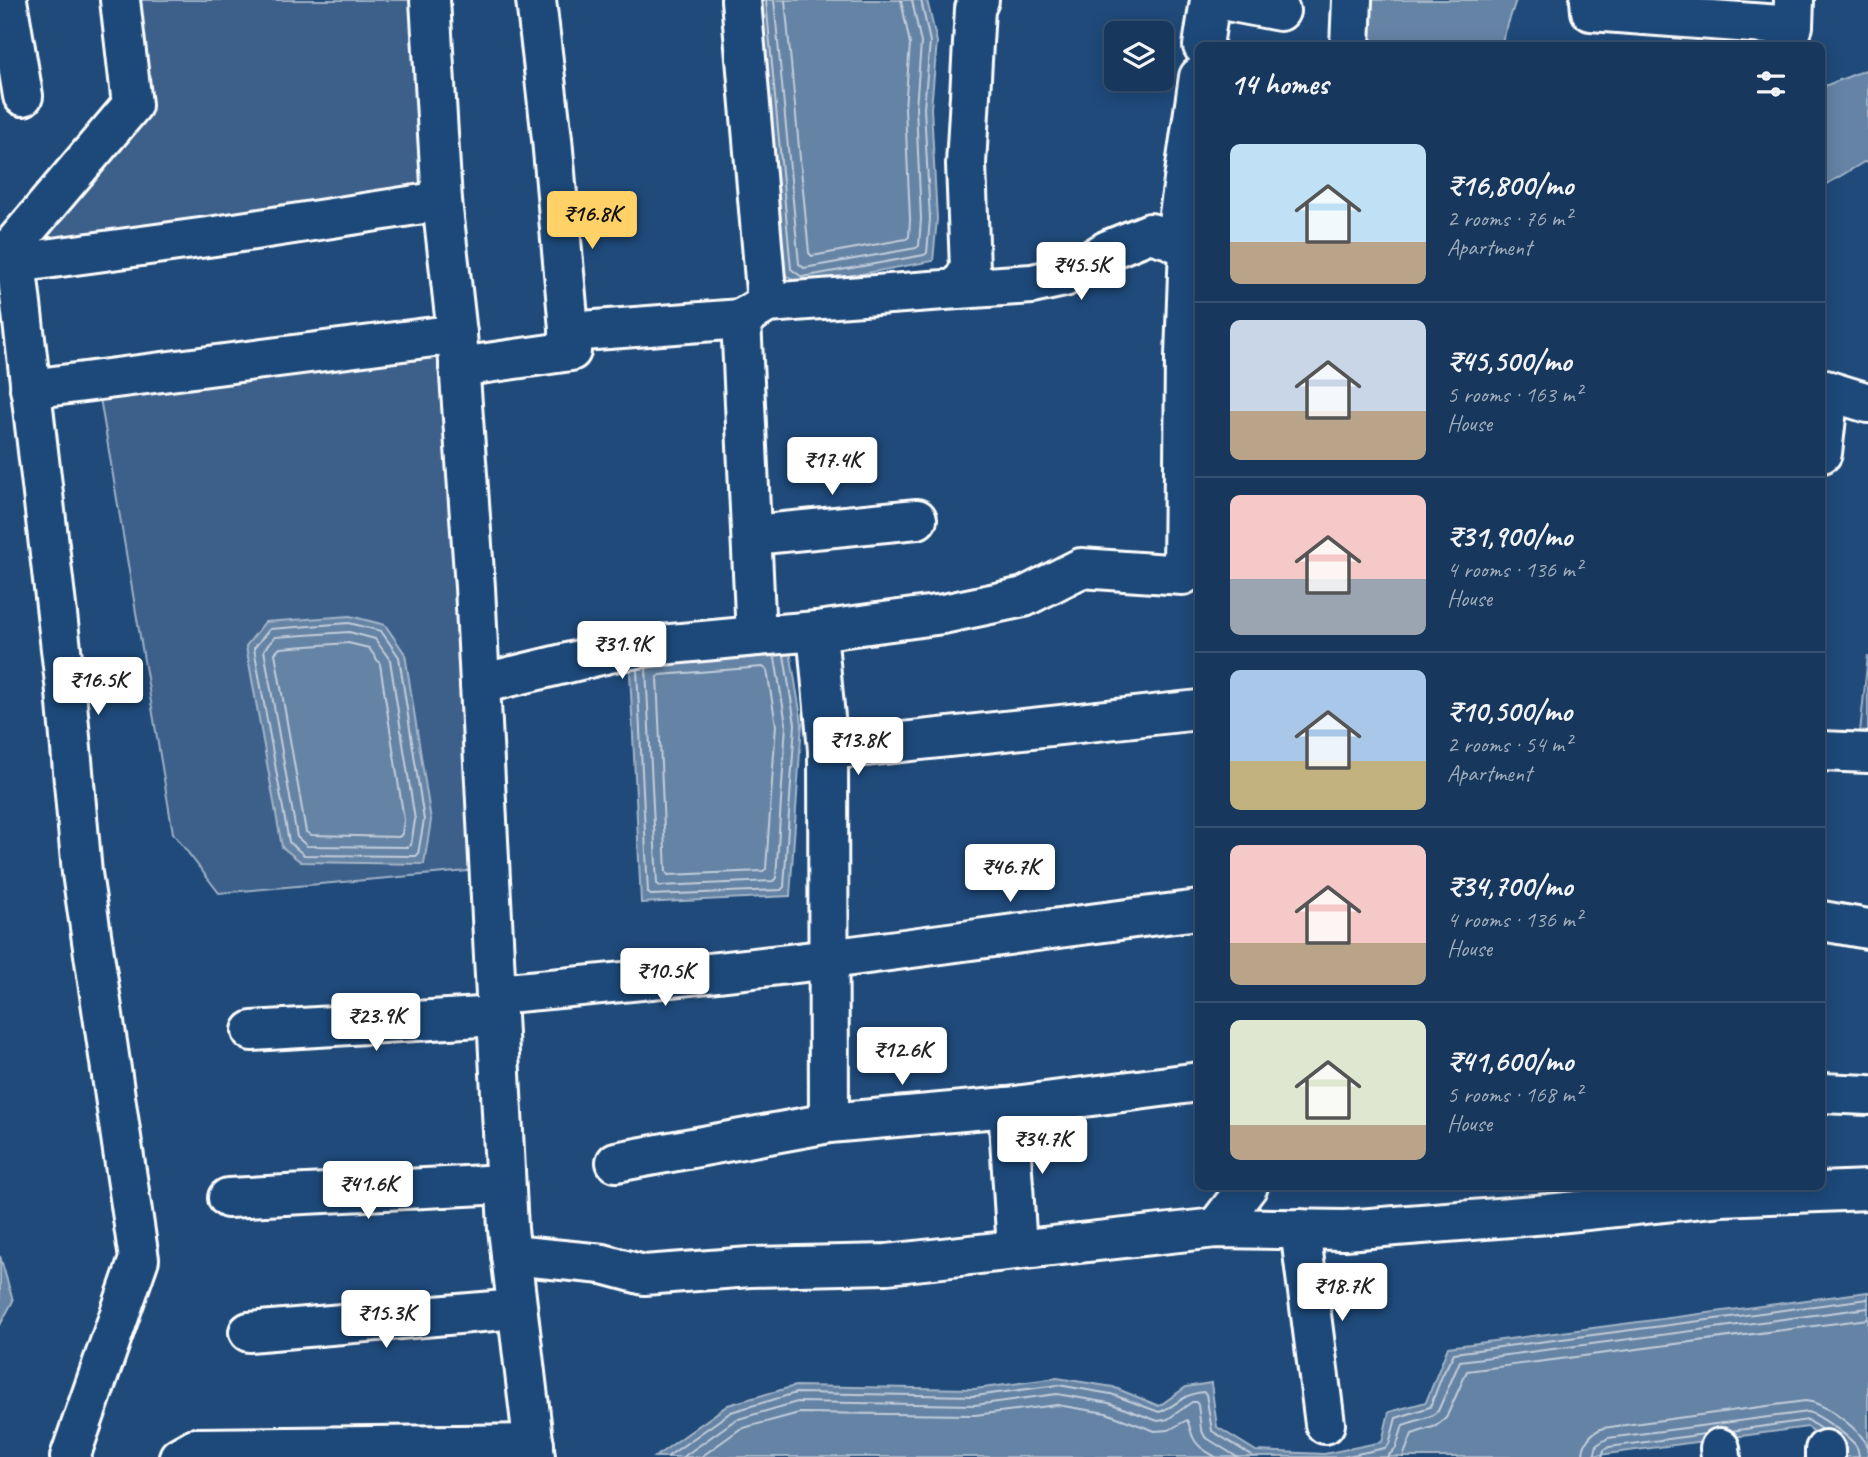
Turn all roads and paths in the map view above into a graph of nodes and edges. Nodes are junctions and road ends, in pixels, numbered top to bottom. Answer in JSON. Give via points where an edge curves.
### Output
{"nodes":[{"id":1,"x":7,"y":0,"type":"edge"},
{"id":2,"x":120,"y":0,"type":"edge"},
{"id":3,"x":430,"y":0,"type":"edge"},
{"id":4,"x":536,"y":0,"type":"edge"},
{"id":5,"x":741,"y":0,"type":"edge"},
{"id":6,"x":979,"y":0,"type":"edge"},
{"id":7,"x":1210,"y":0,"type":"edge"},
{"id":8,"x":1222,"y":0,"type":"edge"},
{"id":9,"x":1353,"y":0,"type":"edge"},
{"id":10,"x":1590,"y":0,"type":"edge"},
{"id":11,"x":1794,"y":0,"type":"edge"},
{"id":12,"x":1280,"y":11,"type":"dead end"},
{"id":13,"x":1204,"y":42,"type":"edge"},
{"id":14,"x":1350,"y":42,"type":"edge"},
{"id":15,"x":23,"y":96,"type":"dead end"},
{"id":16,"x":1195,"y":138,"type":"edge"},
{"id":17,"x":442,"y":201,"type":"junction"},
{"id":18,"x":1188,"y":245,"type":"edge"},
{"id":19,"x":16,"y":263,"type":"junction"},
{"id":20,"x":958,"y":289,"type":"junction"},
{"id":21,"x":754,"y":311,"type":"junction"},
{"id":22,"x":569,"y":332,"type":"junction"},
{"id":23,"x":458,"y":351,"type":"junction"},
{"id":24,"x":30,"y":389,"type":"junction"},
{"id":25,"x":1825,"y":390,"type":"edge"},
{"id":26,"x":1868,"y":403,"type":"edge"},
{"id":27,"x":918,"y":519,"type":"dead end"},
{"id":28,"x":751,"y":535,"type":"junction"},
{"id":29,"x":817,"y":631,"type":"junction"},
{"id":30,"x":756,"y":636,"type":"junction"},
{"id":31,"x":480,"y":684,"type":"junction"},
{"id":32,"x":1195,"y":710,"type":"edge"},
{"id":33,"x":828,"y":750,"type":"junction"},
{"id":34,"x":1825,"y":751,"type":"edge"},
{"id":35,"x":1868,"y":752,"type":"edge"},
{"id":36,"x":1195,"y":910,"type":"edge"},
{"id":37,"x":1825,"y":922,"type":"edge"},
{"id":38,"x":1868,"y":929,"type":"edge"},
{"id":39,"x":829,"y":959,"type":"junction"},
{"id":40,"x":496,"y":1005,"type":"junction"},
{"id":41,"x":252,"y":1031,"type":"dead end"},
{"id":42,"x":1195,"y":1083,"type":"edge"},
{"id":43,"x":1825,"y":1093,"type":"edge"},
{"id":44,"x":1868,"y":1095,"type":"edge"},
{"id":45,"x":1008,"y":1107,"type":"junction"},
{"id":46,"x":829,"y":1123,"type":"junction"},
{"id":47,"x":616,"y":1162,"type":"dead end"},
{"id":48,"x":505,"y":1184,"type":"junction"},
{"id":49,"x":1247,"y":1190,"type":"edge"},
{"id":50,"x":1868,"y":1190,"type":"edge"},
{"id":51,"x":228,"y":1198,"type":"dead end"},
{"id":52,"x":1216,"y":1228,"type":"junction"},
{"id":53,"x":1300,"y":1229,"type":"junction"},
{"id":54,"x":1017,"y":1249,"type":"junction"},
{"id":55,"x":511,"y":1255,"type":"junction"},
{"id":56,"x":517,"y":1309,"type":"junction"},
{"id":57,"x":249,"y":1332,"type":"dead end"},
{"id":58,"x":1325,"y":1424,"type":"dead end"},
{"id":59,"x":535,"y":1450,"type":"edge"},
{"id":60,"x":70,"y":1457,"type":"edge"},
{"id":61,"x":179,"y":1457,"type":"edge"}],
"edges":[{"from":1,"to":15,"type":"street"},
{"from":2,"to":19,"type":"street","via":[[132,105],[14,244]]},
{"from":3,"to":17,"type":"street"},
{"from":4,"to":22,"type":"street"},
{"from":5,"to":21,"type":"street"},
{"from":6,"to":20,"type":"street","via":[[965,164],[970,269]]},
{"from":7,"to":13,"type":"street"},
{"from":8,"to":12,"type":"street"},
{"from":9,"to":14,"type":"street"},
{"from":10,"to":11,"type":"street","via":[[1591,11],[1793,26]]},
{"from":16,"to":18,"type":"street"},
{"from":17,"to":19,"type":"street"},
{"from":17,"to":23,"type":"street"},
{"from":18,"to":20,"type":"street","via":[[1150,233],[1108,250],[1064,277]]},
{"from":18,"to":29,"type":"street","via":[[1183,575],[1082,568],[1024,597],[943,614]]},
{"from":19,"to":24,"type":"street"},
{"from":20,"to":21,"type":"street"},
{"from":21,"to":22,"type":"street"},
{"from":21,"to":28,"type":"street"},
{"from":22,"to":23,"type":"street","via":[[571,351]]},
{"from":23,"to":24,"type":"street"},
{"from":23,"to":31,"type":"street"},
{"from":24,"to":60,"type":"street","via":[[82,873],[139,1259]]},
{"from":25,"to":26,"type":"street"},
{"from":27,"to":28,"type":"street"},
{"from":28,"to":30,"type":"street"},
{"from":29,"to":30,"type":"street"},
{"from":29,"to":33,"type":"street"},
{"from":30,"to":31,"type":"street","via":[[613,652]]},
{"from":31,"to":40,"type":"street"},
{"from":32,"to":33,"type":"street"},
{"from":33,"to":39,"type":"street"},
{"from":34,"to":35,"type":"street"},
{"from":36,"to":39,"type":"street"},
{"from":37,"to":38,"type":"street"},
{"from":39,"to":40,"type":"street","via":[[649,980]]},
{"from":39,"to":46,"type":"street"},
{"from":40,"to":41,"type":"street"},
{"from":40,"to":48,"type":"street"},
{"from":42,"to":45,"type":"street"},
{"from":43,"to":44,"type":"street"},
{"from":45,"to":46,"type":"street"},
{"from":45,"to":54,"type":"street"},
{"from":46,"to":47,"type":"street"},
{"from":48,"to":51,"type":"street"},
{"from":48,"to":55,"type":"street"},
{"from":49,"to":52,"type":"street"},
{"from":50,"to":53,"type":"street","via":[[1721,1196],[1345,1230]]},
{"from":52,"to":53,"type":"street"},
{"from":52,"to":54,"type":"street"},
{"from":53,"to":58,"type":"street"},
{"from":54,"to":55,"type":"street","via":[[887,1264],[644,1275],[603,1264]]},
{"from":55,"to":56,"type":"street"},
{"from":56,"to":57,"type":"street"},
{"from":56,"to":59,"type":"street"},
{"from":59,"to":61,"type":"street","via":[[195,1448]]}]}
